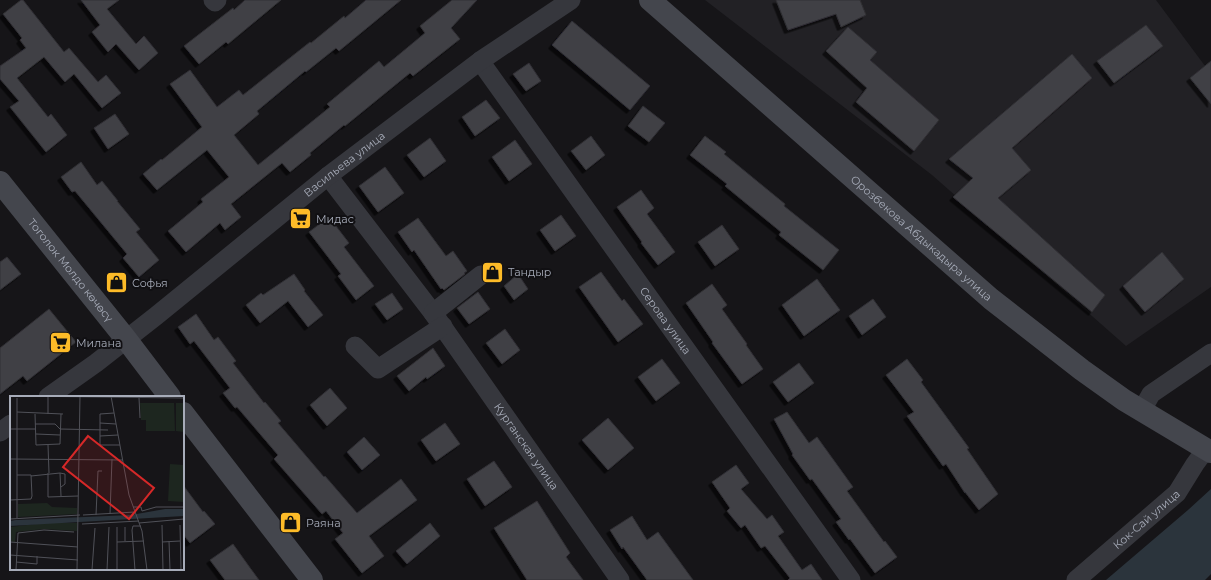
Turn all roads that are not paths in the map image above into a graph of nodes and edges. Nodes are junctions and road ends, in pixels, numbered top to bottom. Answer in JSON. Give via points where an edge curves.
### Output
{"nodes":[{"id":1,"x":213,"y":0,"type":"edge"},
{"id":2,"x":217,"y":0,"type":"edge"},
{"id":3,"x":571,"y":0,"type":"edge"},
{"id":4,"x":650,"y":0,"type":"edge"},
{"id":5,"x":480,"y":61,"type":"junction"},
{"id":6,"x":328,"y":176,"type":"junction"},
{"id":7,"x":0,"y":182,"type":"edge"},
{"id":8,"x":480,"y":275,"type":"dead end"},
{"id":9,"x":438,"y":319,"type":"junction"},
{"id":10,"x":126,"y":339,"type":"junction"},
{"id":11,"x":355,"y":346,"type":"dead end"},
{"id":12,"x":1211,"y":353,"type":"edge"},
{"id":13,"x":49,"y":396,"type":"edge"},
{"id":14,"x":169,"y":396,"type":"edge"},
{"id":15,"x":1142,"y":410,"type":"junction"},
{"id":16,"x":184,"y":414,"type":"edge"},
{"id":17,"x":10,"y":425,"type":"edge"},
{"id":18,"x":0,"y":432,"type":"edge"},
{"id":19,"x":1208,"y":450,"type":"edge"},
{"id":20,"x":312,"y":580,"type":"edge"},
{"id":21,"x":620,"y":580,"type":"edge"},
{"id":22,"x":852,"y":580,"type":"edge"},
{"id":23,"x":1076,"y":580,"type":"edge"}],
"edges":[{"from":1,"to":2,"type":"street"},
{"from":3,"to":5,"type":"street","name":"Васильева улица"},
{"from":4,"to":15,"type":"street","name":"Орозбекова Абдыкадыра улица","via":[[991,299],[1082,370]]},
{"from":5,"to":6,"type":"street","name":"Васильева улица"},
{"from":5,"to":22,"type":"street","name":"Серова улица"},
{"from":6,"to":9,"type":"street","name":"Курганская улица"},
{"from":6,"to":10,"type":"street","name":"Васильева улица"},
{"from":7,"to":10,"type":"street","name":"Тоголок Молдо көчөсү"},
{"from":8,"to":9,"type":"street"},
{"from":9,"to":11,"type":"street","via":[[378,369]]},
{"from":9,"to":21,"type":"street","name":"Курганская улица"},
{"from":10,"to":13,"type":"street","name":"Васильева улица"},
{"from":10,"to":14,"type":"street","name":"Тоголок Молдо көчөсү"},
{"from":12,"to":15,"type":"street","via":[[1150,394]]},
{"from":15,"to":19,"type":"street","name":"Орозбекова Абдыкадыра улица"},
{"from":16,"to":20,"type":"street"},
{"from":17,"to":18,"type":"street"},
{"from":19,"to":23,"type":"street","name":"Кок-Сай улица","via":[[1195,464],[1177,493]]}]}
